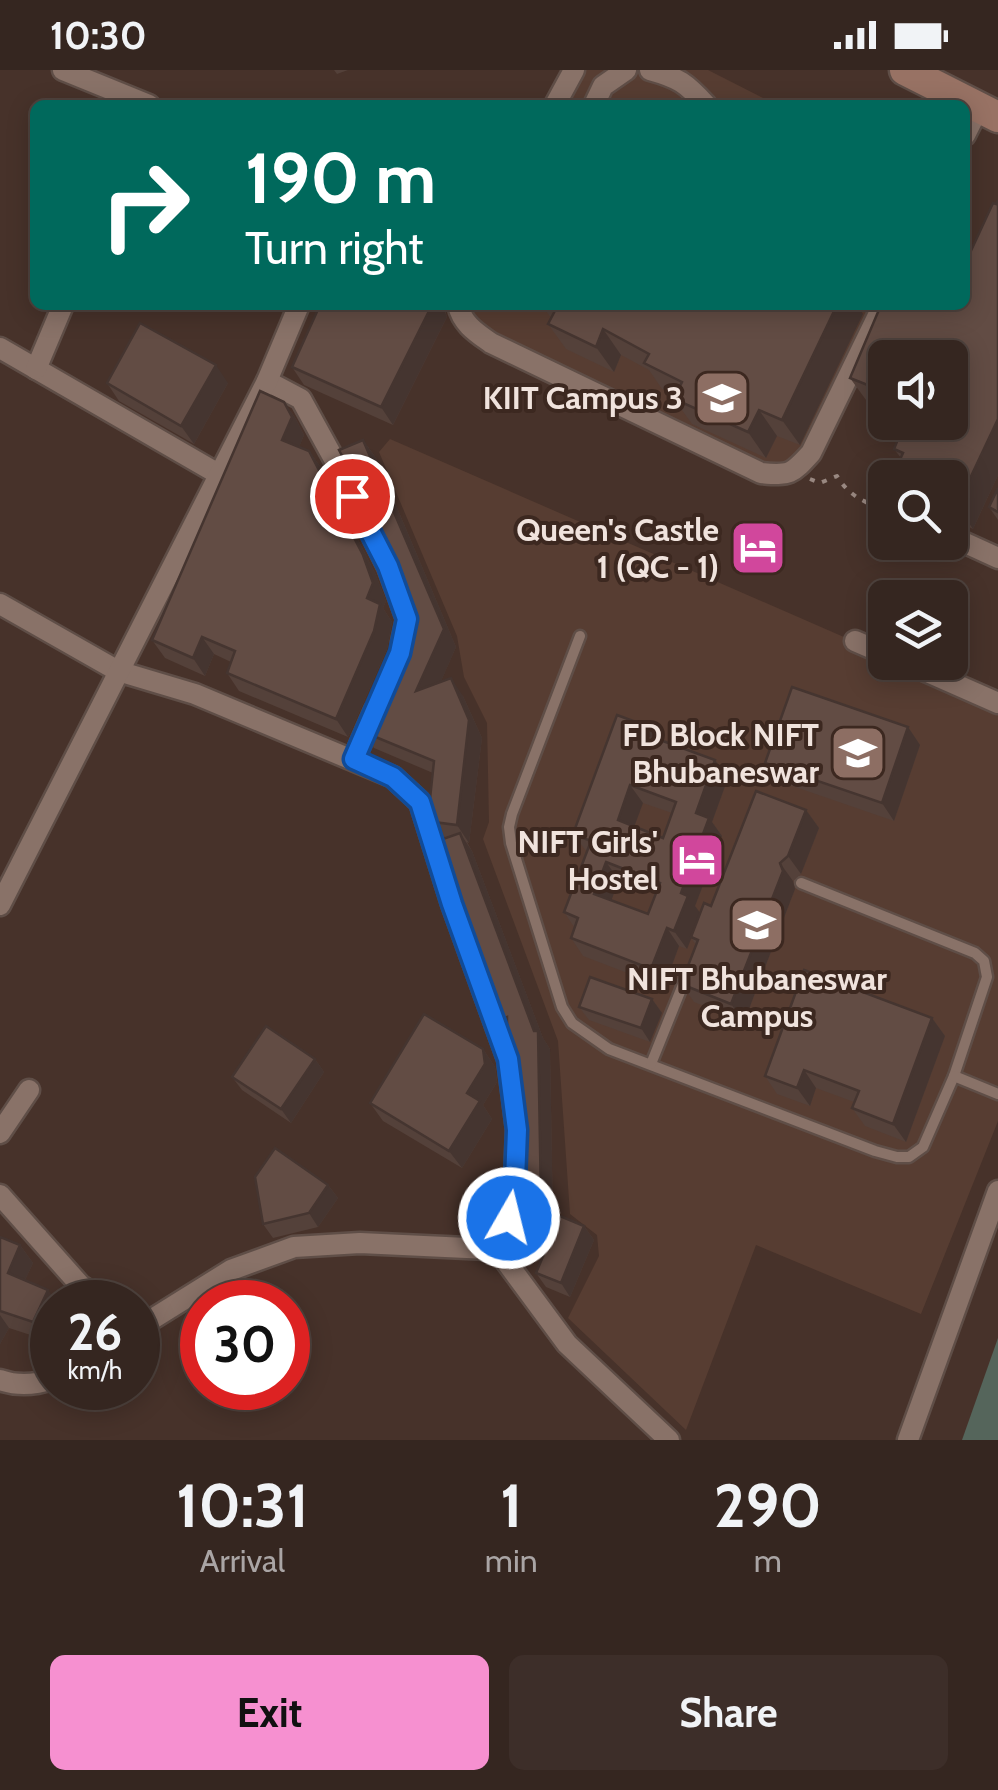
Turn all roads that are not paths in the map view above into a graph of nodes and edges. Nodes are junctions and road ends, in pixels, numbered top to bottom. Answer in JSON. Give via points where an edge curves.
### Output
{"nodes":[{"id":1,"x":63,"y":70,"type":"edge"},
{"id":2,"x":574,"y":70,"type":"edge"},
{"id":3,"x":626,"y":70,"type":"edge"},
{"id":4,"x":650,"y":70,"type":"edge"},
{"id":5,"x":905,"y":70,"type":"edge"},
{"id":6,"x":136,"y":100,"type":"edge"},
{"id":7,"x":558,"y":100,"type":"edge"},
{"id":8,"x":596,"y":100,"type":"edge"},
{"id":9,"x":701,"y":100,"type":"edge"},
{"id":10,"x":964,"y":100,"type":"edge"},
{"id":11,"x":988,"y":112,"type":"edge"},
{"id":12,"x":970,"y":130,"type":"edge"},
{"id":13,"x":61,"y":310,"type":"edge"},
{"id":14,"x":297,"y":310,"type":"edge"},
{"id":15,"x":459,"y":310,"type":"edge"},
{"id":16,"x":881,"y":310,"type":"edge"},
{"id":17,"x":0,"y":348,"type":"edge"},
{"id":18,"x":36,"y":369,"type":"junction"},
{"id":19,"x":266,"y":382,"type":"junction"},
{"id":20,"x":220,"y":475,"type":"junction"},
{"id":21,"x":968,"y":544,"type":"edge"},
{"id":22,"x":998,"y":558,"type":"edge"},
{"id":23,"x":0,"y":604,"type":"edge"},
{"id":24,"x":580,"y":636,"type":"dead end"},
{"id":25,"x":855,"y":640,"type":"dead end"},
{"id":26,"x":868,"y":646,"type":"edge"},
{"id":27,"x":400,"y":653,"type":"edge"},
{"id":28,"x":118,"y":671,"type":"junction"},
{"id":29,"x":946,"y":680,"type":"edge"},
{"id":30,"x":384,"y":688,"type":"edge"},
{"id":31,"x":998,"y":703,"type":"edge"},
{"id":32,"x":354,"y":759,"type":"junction"},
{"id":33,"x":801,"y":882,"type":"dead end"},
{"id":34,"x":0,"y":905,"type":"edge"},
{"id":35,"x":692,"y":960,"type":"edge"},
{"id":36,"x":651,"y":1064,"type":"junction"},
{"id":37,"x":954,"y":1076,"type":"junction"},
{"id":38,"x":28,"y":1090,"type":"dead end"},
{"id":39,"x":998,"y":1094,"type":"edge"},
{"id":40,"x":0,"y":1133,"type":"edge"},
{"id":41,"x":998,"y":1191,"type":"edge"},
{"id":42,"x":0,"y":1195,"type":"edge"},
{"id":43,"x":502,"y":1256,"type":"junction"},
{"id":44,"x":76,"y":1280,"type":"edge"},
{"id":45,"x":160,"y":1311,"type":"edge"},
{"id":46,"x":0,"y":1380,"type":"edge"},
{"id":47,"x":30,"y":1383,"type":"edge"},
{"id":48,"x":669,"y":1440,"type":"edge"},
{"id":49,"x":908,"y":1440,"type":"edge"}],
"edges":[{"from":1,"to":6,"type":"street"},
{"from":2,"to":7,"type":"street"},
{"from":3,"to":8,"type":"street","via":[[603,86]]},
{"from":4,"to":9,"type":"street","via":[[674,77]]},
{"from":5,"to":10,"type":"main road"},
{"from":11,"to":12,"type":"street"},
{"from":13,"to":18,"type":"street"},
{"from":14,"to":19,"type":"street"},
{"from":15,"to":16,"type":"street","via":[[492,343],[762,473],[783,475],[811,453]]},
{"from":17,"to":18,"type":"street"},
{"from":18,"to":20,"type":"street"},
{"from":19,"to":20,"type":"street"},
{"from":19,"to":27,"type":"street","via":[[301,398],[388,566],[407,619]]},
{"from":20,"to":28,"type":"street"},
{"from":21,"to":22,"type":"street"},
{"from":23,"to":28,"type":"street"},
{"from":24,"to":36,"type":"lane","via":[[512,814],[511,843],[572,1023],[609,1048]]},
{"from":25,"to":26,"type":"street"},
{"from":28,"to":32,"type":"street","via":[[196,694]]},
{"from":28,"to":34,"type":"street"},
{"from":29,"to":31,"type":"street"},
{"from":30,"to":32,"type":"street"},
{"from":32,"to":43,"type":"street","via":[[393,777],[420,802],[508,1059],[517,1130]]},
{"from":33,"to":37,"type":"lane","via":[[984,961],[987,978]]},
{"from":35,"to":36,"type":"lane"},
{"from":36,"to":37,"type":"lane","via":[[897,1158],[924,1146]]},
{"from":37,"to":39,"type":"lane"},
{"from":38,"to":40,"type":"street"},
{"from":41,"to":49,"type":"street"},
{"from":42,"to":44,"type":"street"},
{"from":43,"to":45,"type":"street","via":[[488,1249],[396,1244],[294,1246],[231,1270]]},
{"from":43,"to":48,"type":"street","via":[[568,1344]]},
{"from":46,"to":47,"type":"street"}]}
